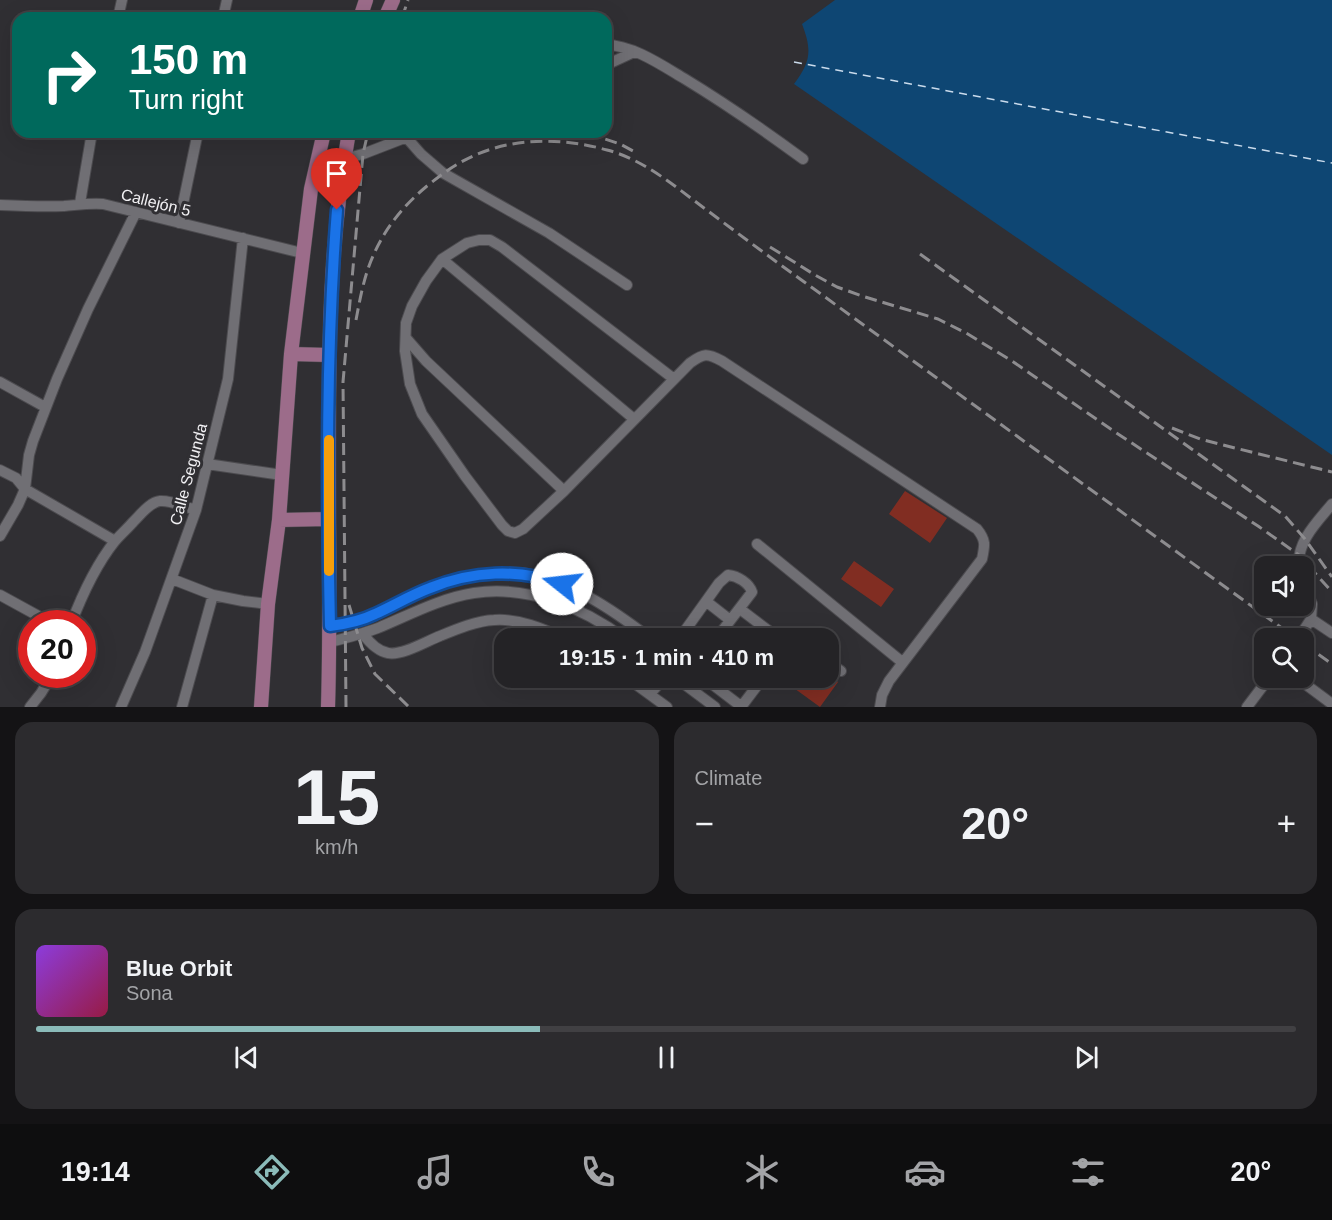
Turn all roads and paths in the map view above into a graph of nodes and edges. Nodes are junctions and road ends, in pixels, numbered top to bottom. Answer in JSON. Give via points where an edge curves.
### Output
{"nodes":[{"id":1,"x":612,"y":46,"type":"edge"},
{"id":2,"x":634,"y":52,"type":"junction"},
{"id":3,"x":612,"y":62,"type":"edge"},
{"id":4,"x":92,"y":138,"type":"edge"},
{"id":5,"x":197,"y":138,"type":"edge"},
{"id":6,"x":323,"y":138,"type":"edge"},
{"id":7,"x":349,"y":138,"type":"edge"},
{"id":8,"x":403,"y":138,"type":"edge"},
{"id":9,"x":407,"y":138,"type":"edge"},
{"id":10,"x":344,"y":159,"type":"junction"},
{"id":11,"x":804,"y":159,"type":"dead end"},
{"id":12,"x":80,"y":203,"type":"junction"},
{"id":13,"x":0,"y":205,"type":"edge"},
{"id":14,"x":136,"y":212,"type":"junction"},
{"id":15,"x":178,"y":223,"type":"junction"},
{"id":16,"x":243,"y":238,"type":"junction"},
{"id":17,"x":302,"y":253,"type":"junction"},
{"id":18,"x":442,"y":260,"type":"junction"},
{"id":19,"x":627,"y":285,"type":"dead end"},
{"id":20,"x":405,"y":338,"type":"junction"},
{"id":21,"x":291,"y":354,"type":"junction"},
{"id":22,"x":329,"y":356,"type":"junction"},
{"id":23,"x":674,"y":379,"type":"junction"},
{"id":24,"x":0,"y":382,"type":"edge"},
{"id":25,"x":45,"y":407,"type":"junction"},
{"id":26,"x":634,"y":419,"type":"junction"},
{"id":27,"x":207,"y":464,"type":"junction"},
{"id":28,"x":0,"y":470,"type":"edge"},
{"id":29,"x":282,"y":475,"type":"junction"},
{"id":30,"x":25,"y":489,"type":"junction"},
{"id":31,"x":564,"y":491,"type":"junction"},
{"id":32,"x":1332,"y":504,"type":"edge"},
{"id":33,"x":196,"y":510,"type":"junction"},
{"id":34,"x":328,"y":519,"type":"junction"},
{"id":35,"x":279,"y":520,"type":"junction"},
{"id":36,"x":0,"y":536,"type":"edge"},
{"id":37,"x":115,"y":541,"type":"junction"},
{"id":38,"x":757,"y":544,"type":"dead end"},
{"id":39,"x":1299,"y":556,"type":"edge"},
{"id":40,"x":172,"y":579,"type":"junction"},
{"id":41,"x":0,"y":595,"type":"edge"},
{"id":42,"x":213,"y":595,"type":"junction"},
{"id":43,"x":707,"y":602,"type":"junction"},
{"id":44,"x":268,"y":604,"type":"junction"},
{"id":45,"x":740,"y":609,"type":"junction"},
{"id":46,"x":27,"y":610,"type":"edge"},
{"id":47,"x":77,"y":610,"type":"edge"},
{"id":48,"x":1311,"y":616,"type":"edge"},
{"id":49,"x":1311,"y":619,"type":"junction"},
{"id":50,"x":730,"y":620,"type":"junction"},
{"id":51,"x":330,"y":626,"type":"junction"},
{"id":52,"x":539,"y":628,"type":"edge"},
{"id":53,"x":608,"y":628,"type":"edge"},
{"id":54,"x":636,"y":628,"type":"edge"},
{"id":55,"x":687,"y":628,"type":"edge"},
{"id":56,"x":724,"y":628,"type":"edge"},
{"id":57,"x":765,"y":628,"type":"edge"},
{"id":58,"x":1305,"y":628,"type":"edge"},
{"id":59,"x":1332,"y":633,"type":"edge"},
{"id":60,"x":363,"y":634,"type":"junction"},
{"id":61,"x":330,"y":642,"type":"junction"},
{"id":62,"x":902,"y":662,"type":"junction"},
{"id":63,"x":44,"y":688,"type":"edge"},
{"id":64,"x":641,"y":688,"type":"edge"},
{"id":65,"x":655,"y":688,"type":"edge"},
{"id":66,"x":689,"y":688,"type":"edge"},
{"id":67,"x":717,"y":688,"type":"edge"},
{"id":68,"x":756,"y":688,"type":"edge"},
{"id":69,"x":1261,"y":688,"type":"edge"},
{"id":70,"x":1310,"y":688,"type":"edge"},
{"id":71,"x":650,"y":694,"type":"junction"},
{"id":72,"x":1332,"y":704,"type":"edge"},
{"id":73,"x":30,"y":707,"type":"edge"},
{"id":74,"x":121,"y":707,"type":"edge"},
{"id":75,"x":182,"y":707,"type":"edge"},
{"id":76,"x":261,"y":707,"type":"edge"},
{"id":77,"x":328,"y":707,"type":"edge"},
{"id":78,"x":668,"y":707,"type":"edge"},
{"id":79,"x":715,"y":707,"type":"edge"},
{"id":80,"x":742,"y":707,"type":"edge"},
{"id":81,"x":880,"y":707,"type":"edge"},
{"id":82,"x":1247,"y":707,"type":"edge"}],
"edges":[{"from":1,"to":2,"type":"street"},
{"from":2,"to":3,"type":"street"},
{"from":2,"to":11,"type":"street","via":[[723,102]]},
{"from":4,"to":12,"type":"street"},
{"from":5,"to":15,"type":"street"},
{"from":6,"to":17,"type":"main road"},
{"from":7,"to":10,"type":"main road"},
{"from":8,"to":10,"type":"street"},
{"from":9,"to":19,"type":"street","via":[[443,173],[549,233]]},
{"from":10,"to":22,"type":"main road","via":[[333,261]]},
{"from":12,"to":13,"type":"street","name":"Callejón 5"},
{"from":12,"to":14,"type":"street","name":"Callejón 5"},
{"from":14,"to":15,"type":"street","name":"Callejón 5"},
{"from":14,"to":25,"type":"street"},
{"from":15,"to":16,"type":"street","name":"Callejón 5"},
{"from":16,"to":17,"type":"street","name":"Callejón 5"},
{"from":16,"to":27,"type":"street","name":"Calle Segunda","via":[[228,379]]},
{"from":17,"to":21,"type":"main road"},
{"from":18,"to":20,"type":"street","via":[[412,306]]},
{"from":18,"to":23,"type":"street","via":[[467,243],[490,240]]},
{"from":18,"to":26,"type":"street"},
{"from":20,"to":31,"type":"street"},
{"from":20,"to":31,"type":"street","via":[[410,384],[422,414],[508,531],[523,529]]},
{"from":21,"to":22,"type":"main road"},
{"from":21,"to":29,"type":"main road"},
{"from":22,"to":34,"type":"main road"},
{"from":23,"to":26,"type":"street"},
{"from":23,"to":62,"type":"street","via":[[700,356],[710,355],[977,529],[985,547],[982,559]]},
{"from":24,"to":25,"type":"street"},
{"from":25,"to":30,"type":"street","via":[[29,455]]},
{"from":26,"to":31,"type":"street"},
{"from":27,"to":29,"type":"street"},
{"from":27,"to":33,"type":"street","name":"Calle Segunda"},
{"from":28,"to":30,"type":"street","via":[[16,478]]},
{"from":29,"to":35,"type":"main road"},
{"from":30,"to":36,"type":"street"},
{"from":30,"to":37,"type":"street"},
{"from":32,"to":39,"type":"street","via":[[1305,539]]},
{"from":33,"to":37,"type":"street","via":[[158,501]]},
{"from":33,"to":40,"type":"street","name":"Calle Segunda"},
{"from":34,"to":35,"type":"main road"},
{"from":34,"to":51,"type":"main road"},
{"from":35,"to":44,"type":"main road"},
{"from":37,"to":47,"type":"street"},
{"from":38,"to":62,"type":"street"},
{"from":40,"to":42,"type":"street"},
{"from":40,"to":74,"type":"street","name":"Calle Segunda"},
{"from":41,"to":46,"type":"street"},
{"from":42,"to":44,"type":"street"},
{"from":42,"to":75,"type":"street"},
{"from":43,"to":45,"type":"street","via":[[724,578],[733,576],[748,584],[752,592]]},
{"from":43,"to":50,"type":"street"},
{"from":43,"to":55,"type":"street"},
{"from":44,"to":76,"type":"main road"},
{"from":45,"to":50,"type":"street"},
{"from":45,"to":57,"type":"street"},
{"from":48,"to":49,"type":"street"},
{"from":49,"to":58,"type":"street"},
{"from":49,"to":59,"type":"street"},
{"from":50,"to":56,"type":"street"},
{"from":51,"to":54,"type":"street","via":[[355,622],[455,579],[520,573],[546,578],[579,592]]},
{"from":51,"to":61,"type":"main road"},
{"from":52,"to":60,"type":"street","via":[[494,620],[388,654],[370,644]]},
{"from":53,"to":60,"type":"street","via":[[563,604],[533,594],[502,592],[474,593],[438,603]]},
{"from":60,"to":61,"type":"street"},
{"from":61,"to":77,"type":"main road"},
{"from":62,"to":81,"type":"street","via":[[882,695]]},
{"from":63,"to":73,"type":"street"},
{"from":64,"to":71,"type":"street"},
{"from":65,"to":71,"type":"street"},
{"from":66,"to":79,"type":"street"},
{"from":67,"to":80,"type":"street"},
{"from":68,"to":80,"type":"street"},
{"from":69,"to":82,"type":"street"},
{"from":70,"to":72,"type":"street"},
{"from":71,"to":78,"type":"street"}]}
